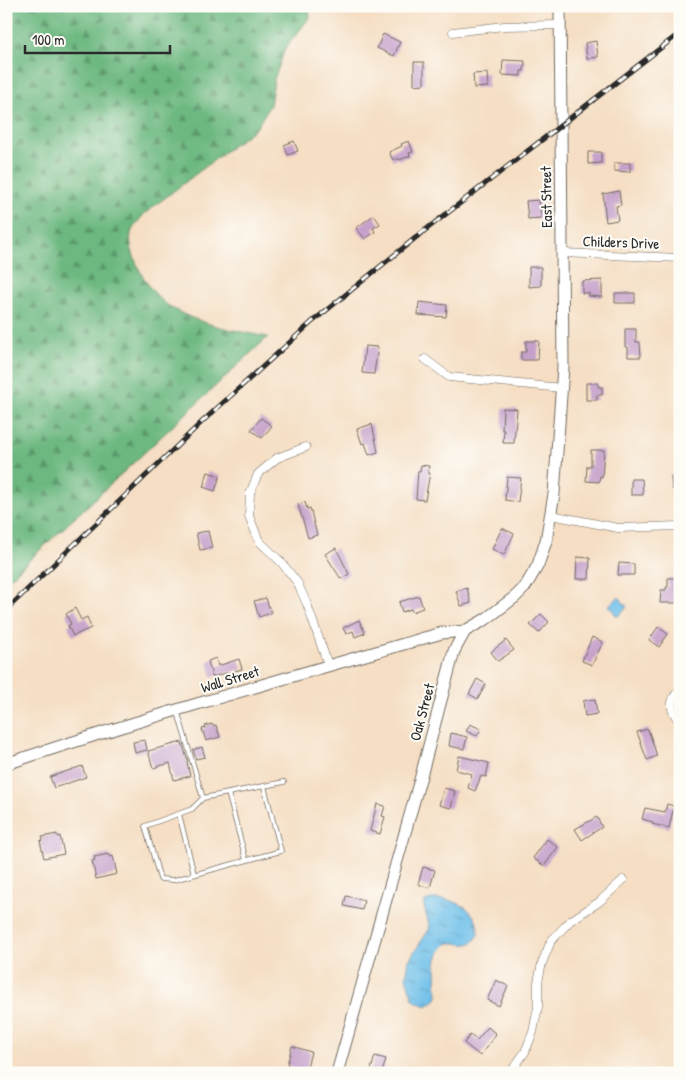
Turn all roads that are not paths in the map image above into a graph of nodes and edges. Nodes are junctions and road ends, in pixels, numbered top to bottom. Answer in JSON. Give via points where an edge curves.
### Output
{"nodes":[{"id":1,"x":560,"y":6,"type":"edge"},
{"id":2,"x":559,"y":24,"type":"junction"},
{"id":3,"x":453,"y":32,"type":"dead end"},
{"id":4,"x":562,"y":253,"type":"junction"},
{"id":5,"x":680,"y":258,"type":"edge"},
{"id":6,"x":425,"y":360,"type":"dead end"},
{"id":7,"x":562,"y":388,"type":"junction"},
{"id":8,"x":306,"y":447,"type":"dead end"},
{"id":9,"x":551,"y":515,"type":"junction"},
{"id":10,"x":680,"y":526,"type":"edge"},
{"id":11,"x":465,"y":631,"type":"junction"},
{"id":12,"x":328,"y":665,"type":"junction"},
{"id":13,"x":680,"y":690,"type":"edge"},
{"id":14,"x":178,"y":710,"type":"junction"},
{"id":15,"x":680,"y":721,"type":"edge"},
{"id":16,"x":6,"y":764,"type":"edge"},
{"id":17,"x":284,"y":782,"type":"dead end"},
{"id":18,"x":264,"y":786,"type":"junction"},
{"id":19,"x":228,"y":793,"type":"junction"},
{"id":20,"x":203,"y":798,"type":"junction"},
{"id":21,"x":179,"y":814,"type":"junction"},
{"id":22,"x":246,"y":860,"type":"junction"},
{"id":23,"x":194,"y":874,"type":"junction"},
{"id":24,"x":623,"y":880,"type":"dead end"},
{"id":25,"x":337,"y":1073,"type":"edge"},
{"id":26,"x":510,"y":1073,"type":"edge"}],
"edges":[{"from":1,"to":2,"type":"main road","name":"East Street"},
{"from":2,"to":3,"type":"street"},
{"from":2,"to":4,"type":"main road","name":"East Street"},
{"from":4,"to":5,"type":"street","name":"Childers Drive"},
{"from":4,"to":7,"type":"main road","name":"East Street"},
{"from":6,"to":7,"type":"street","via":[[449,377]]},
{"from":7,"to":9,"type":"main road"},
{"from":8,"to":12,"type":"street","via":[[277,458],[258,474],[250,493],[249,516],[259,541],[297,582]]},
{"from":9,"to":10,"type":"street","via":[[618,528]]},
{"from":9,"to":11,"type":"main road","via":[[543,553],[525,587]]},
{"from":11,"to":12,"type":"main road","name":"Wall Street","via":[[442,633]]},
{"from":11,"to":25,"type":"main road","name":"Oak Street","via":[[454,651]]},
{"from":12,"to":14,"type":"main road","name":"Wall Street"},
{"from":13,"to":15,"type":"street","via":[[672,704]]},
{"from":14,"to":16,"type":"main road","name":"Wall Street"},
{"from":14,"to":20,"type":"lane"},
{"from":17,"to":18,"type":"lane"},
{"from":18,"to":19,"type":"lane"},
{"from":18,"to":22,"type":"lane","via":[[281,851]]},
{"from":19,"to":20,"type":"lane"},
{"from":19,"to":22,"type":"lane"},
{"from":20,"to":21,"type":"lane","via":[[192,809]]},
{"from":21,"to":23,"type":"lane"},
{"from":21,"to":23,"type":"lane","via":[[145,826],[160,879],[174,880]]},
{"from":22,"to":23,"type":"lane"},
{"from":24,"to":26,"type":"street","via":[[599,902],[570,921],[551,941],[538,982],[533,1032],[526,1052]]}]}
